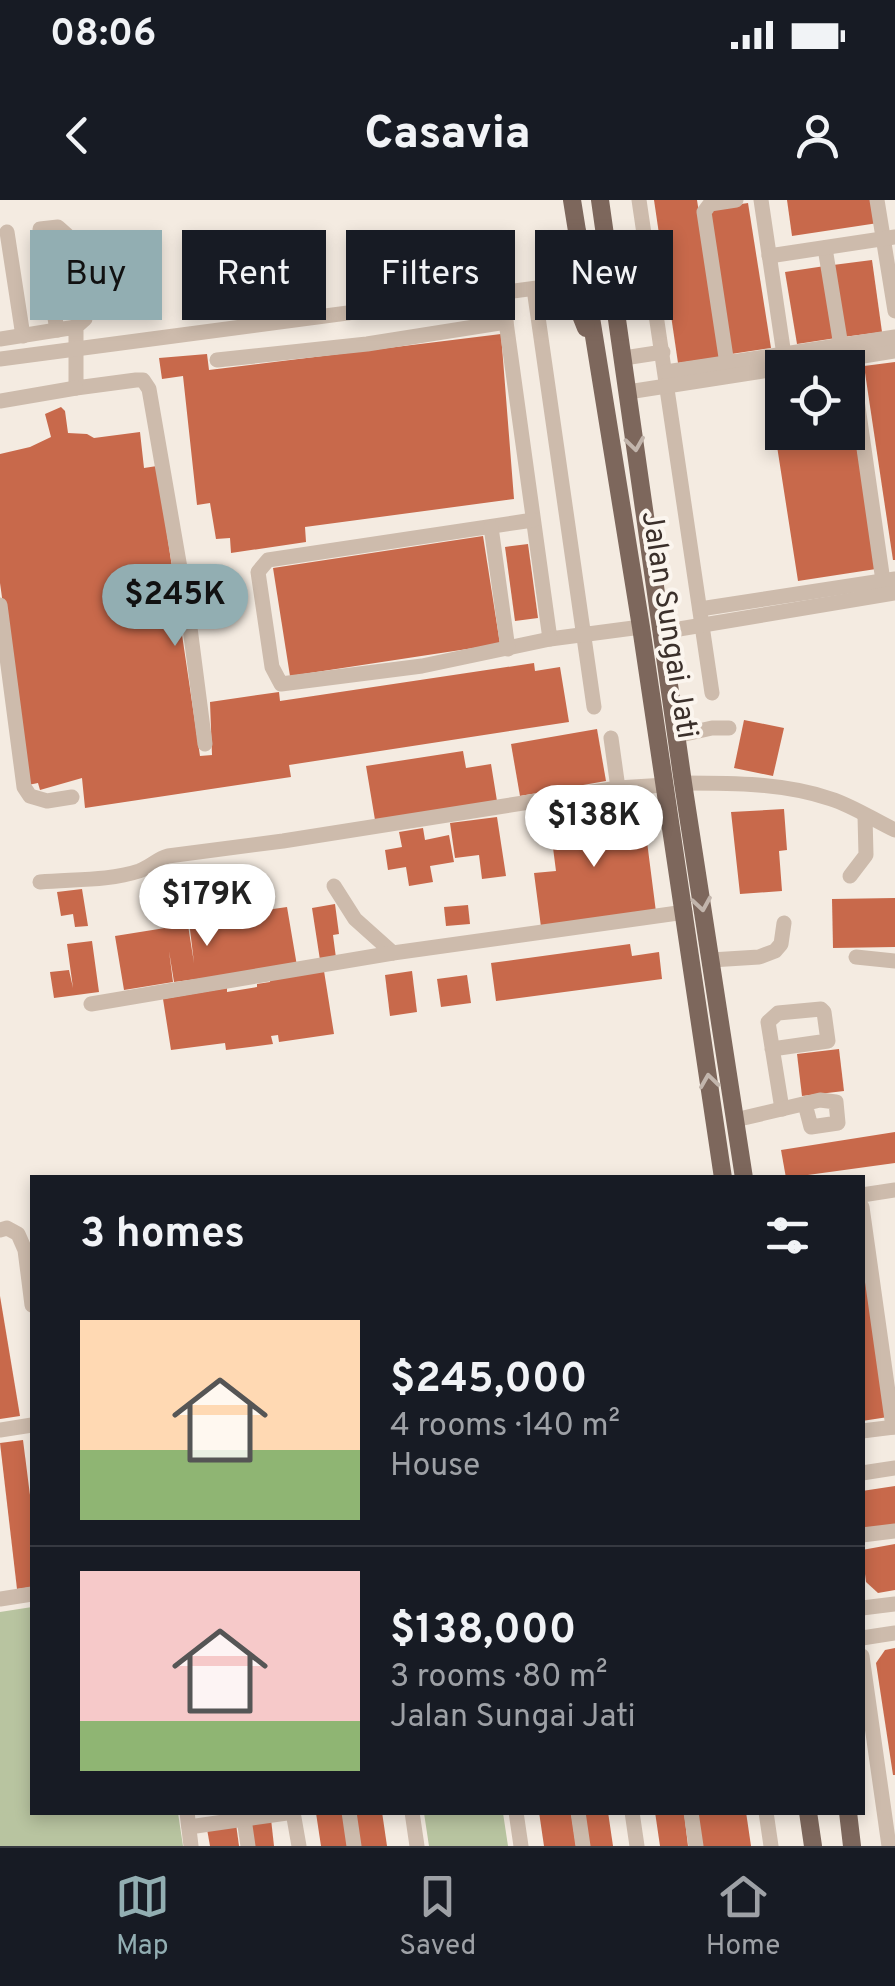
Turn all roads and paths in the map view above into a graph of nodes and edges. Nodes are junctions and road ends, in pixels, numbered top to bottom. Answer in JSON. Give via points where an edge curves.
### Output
{"nodes":[{"id":1,"x":572,"y":200,"type":"edge"},
{"id":2,"x":600,"y":200,"type":"edge"},
{"id":3,"x":639,"y":200,"type":"edge"},
{"id":4,"x":736,"y":200,"type":"edge"},
{"id":5,"x":761,"y":200,"type":"edge"},
{"id":6,"x":877,"y":200,"type":"edge"},
{"id":7,"x":715,"y":202,"type":"edge"},
{"id":8,"x":40,"y":229,"type":"junction"},
{"id":9,"x":577,"y":230,"type":"edge"},
{"id":10,"x":605,"y":230,"type":"edge"},
{"id":11,"x":4,"y":232,"type":"edge"},
{"id":12,"x":889,"y":238,"type":"edge"},
{"id":13,"x":825,"y":248,"type":"junction"},
{"id":14,"x":769,"y":256,"type":"junction"},
{"id":15,"x":895,"y":311,"type":"edge"},
{"id":16,"x":346,"y":314,"type":"edge"},
{"id":17,"x":550,"y":320,"type":"edge"},
{"id":18,"x":583,"y":320,"type":"edge"},
{"id":19,"x":592,"y":320,"type":"edge"},
{"id":20,"x":618,"y":320,"type":"edge"},
{"id":21,"x":506,"y":322,"type":"joint"},
{"id":22,"x":76,"y":327,"type":"junction"},
{"id":23,"x":57,"y":330,"type":"junction"},
{"id":24,"x":23,"y":336,"type":"junction"},
{"id":25,"x":895,"y":337,"type":"edge"},
{"id":26,"x":0,"y":339,"type":"edge"},
{"id":27,"x":76,"y":349,"type":"junction"},
{"id":28,"x":783,"y":350,"type":"edge"},
{"id":29,"x":846,"y":350,"type":"edge"},
{"id":30,"x":853,"y":350,"type":"edge"},
{"id":31,"x":895,"y":351,"type":"edge"},
{"id":32,"x":663,"y":352,"type":"junction"},
{"id":33,"x":865,"y":352,"type":"edge"},
{"id":34,"x":624,"y":358,"type":"junction"},
{"id":35,"x":0,"y":359,"type":"edge"},
{"id":36,"x":217,"y":360,"type":"dead end"},
{"id":37,"x":599,"y":361,"type":"junction"},
{"id":38,"x":728,"y":364,"type":"junction"},
{"id":39,"x":765,"y":364,"type":"edge"},
{"id":40,"x":765,"y":368,"type":"edge"},
{"id":41,"x":667,"y":379,"type":"junction"},
{"id":42,"x":76,"y":388,"type":"junction"},
{"id":43,"x":628,"y":392,"type":"junction"},
{"id":44,"x":0,"y":401,"type":"edge"},
{"id":45,"x":865,"y":450,"type":"edge"},
{"id":46,"x":534,"y":520,"type":"junction"},
{"id":47,"x":490,"y":526,"type":"junction"},
{"id":48,"x":891,"y":585,"type":"edge"},
{"id":49,"x":0,"y":606,"type":"edge"},
{"id":50,"x":702,"y":617,"type":"junction"},
{"id":51,"x":641,"y":626,"type":"junction"},
{"id":52,"x":662,"y":632,"type":"junction"},
{"id":53,"x":584,"y":634,"type":"junction"},
{"id":54,"x":550,"y":639,"type":"junction"},
{"id":55,"x":508,"y":649,"type":"junction"},
{"id":56,"x":712,"y":693,"type":"dead end"},
{"id":57,"x":594,"y":707,"type":"dead end"},
{"id":58,"x":729,"y":728,"type":"dead end"},
{"id":59,"x":676,"y":736,"type":"junction"},
{"id":60,"x":611,"y":738,"type":"dead end"},
{"id":61,"x":205,"y":744,"type":"dead end"},
{"id":62,"x":674,"y":784,"type":"junction"},
{"id":63,"x":618,"y":788,"type":"junction"},
{"id":64,"x":72,"y":797,"type":"dead end"},
{"id":65,"x":865,"y":816,"type":"junction"},
{"id":66,"x":895,"y":830,"type":"edge"},
{"id":67,"x":850,"y":876,"type":"dead end"},
{"id":68,"x":40,"y":882,"type":"dead end"},
{"id":69,"x":334,"y":886,"type":"dead end"},
{"id":70,"x":685,"y":912,"type":"junction"},
{"id":71,"x":784,"y":922,"type":"dead end"},
{"id":72,"x":393,"y":953,"type":"junction"},
{"id":73,"x":856,"y":957,"type":"dead end"},
{"id":74,"x":711,"y":960,"type":"junction"},
{"id":75,"x":895,"y":960,"type":"edge"},
{"id":76,"x":92,"y":1004,"type":"dead end"},
{"id":77,"x":794,"y":1011,"type":"junction"},
{"id":78,"x":798,"y":1046,"type":"junction"},
{"id":79,"x":772,"y":1049,"type":"junction"},
{"id":80,"x":805,"y":1104,"type":"dead end"},
{"id":81,"x":782,"y":1110,"type":"junction"},
{"id":82,"x":735,"y":1120,"type":"junction"},
{"id":83,"x":722,"y":1175,"type":"edge"},
{"id":84,"x":744,"y":1175,"type":"edge"},
{"id":85,"x":895,"y":1190,"type":"edge"},
{"id":86,"x":865,"y":1195,"type":"edge"},
{"id":87,"x":865,"y":1221,"type":"edge"},
{"id":88,"x":0,"y":1230,"type":"edge"},
{"id":89,"x":30,"y":1290,"type":"edge"},
{"id":90,"x":887,"y":1321,"type":"edge"},
{"id":91,"x":30,"y":1425,"type":"edge"},
{"id":92,"x":894,"y":1427,"type":"edge"},
{"id":93,"x":0,"y":1430,"type":"edge"},
{"id":94,"x":865,"y":1432,"type":"edge"},
{"id":95,"x":895,"y":1468,"type":"edge"},
{"id":96,"x":865,"y":1473,"type":"edge"},
{"id":97,"x":895,"y":1531,"type":"edge"},
{"id":98,"x":865,"y":1535,"type":"edge"},
{"id":99,"x":30,"y":1594,"type":"edge"},
{"id":100,"x":0,"y":1599,"type":"edge"},
{"id":101,"x":895,"y":1604,"type":"edge"},
{"id":102,"x":865,"y":1608,"type":"edge"},
{"id":103,"x":895,"y":1632,"type":"edge"},
{"id":104,"x":865,"y":1637,"type":"edge"},
{"id":105,"x":865,"y":1671,"type":"edge"},
{"id":106,"x":888,"y":1783,"type":"edge"},
{"id":107,"x":294,"y":1815,"type":"edge"},
{"id":108,"x":349,"y":1815,"type":"edge"},
{"id":109,"x":412,"y":1815,"type":"edge"},
{"id":110,"x":516,"y":1815,"type":"edge"},
{"id":111,"x":578,"y":1815,"type":"edge"},
{"id":112,"x":633,"y":1815,"type":"edge"},
{"id":113,"x":691,"y":1815,"type":"edge"},
{"id":114,"x":766,"y":1815,"type":"edge"},
{"id":115,"x":808,"y":1815,"type":"edge"},
{"id":116,"x":848,"y":1815,"type":"edge"},
{"id":117,"x":244,"y":1816,"type":"edge"},
{"id":118,"x":188,"y":1820,"type":"edge"},
{"id":119,"x":192,"y":1846,"type":"edge"},
{"id":120,"x":248,"y":1846,"type":"edge"},
{"id":121,"x":299,"y":1846,"type":"edge"},
{"id":122,"x":354,"y":1846,"type":"edge"},
{"id":123,"x":417,"y":1846,"type":"edge"},
{"id":124,"x":521,"y":1846,"type":"edge"},
{"id":125,"x":582,"y":1846,"type":"edge"},
{"id":126,"x":638,"y":1846,"type":"edge"},
{"id":127,"x":696,"y":1846,"type":"edge"},
{"id":128,"x":771,"y":1846,"type":"edge"},
{"id":129,"x":813,"y":1846,"type":"edge"},
{"id":130,"x":852,"y":1846,"type":"edge"},
{"id":131,"x":889,"y":1846,"type":"edge"}],
"edges":[{"from":1,"to":9,"type":"main road","name":"Jalan Sungai Jati"},
{"from":2,"to":10,"type":"main road","name":"Jalan Sungai Jati"},
{"from":3,"to":32,"type":"street"},
{"from":4,"to":7,"type":"street"},
{"from":5,"to":14,"type":"street"},
{"from":6,"to":12,"type":"street"},
{"from":7,"to":38,"type":"street","via":[[704,212]]},
{"from":8,"to":11,"type":"street"},
{"from":8,"to":22,"type":"street","via":[[58,227],[67,235],[86,319]]},
{"from":8,"to":23,"type":"street"},
{"from":11,"to":24,"type":"street"},
{"from":12,"to":13,"type":"street"},
{"from":12,"to":15,"type":"street"},
{"from":13,"to":14,"type":"street"},
{"from":13,"to":29,"type":"street"},
{"from":14,"to":28,"type":"street"},
{"from":16,"to":27,"type":"street"},
{"from":17,"to":53,"type":"street"},
{"from":18,"to":37,"type":"main road"},
{"from":19,"to":37,"type":"main road","name":"Jalan Sungai Jati"},
{"from":20,"to":34,"type":"main road","name":"Jalan Sungai Jati"},
{"from":21,"to":36,"type":"street"},
{"from":21,"to":46,"type":"street"},
{"from":22,"to":23,"type":"street"},
{"from":22,"to":27,"type":"street"},
{"from":23,"to":24,"type":"street"},
{"from":24,"to":26,"type":"street"},
{"from":25,"to":30,"type":"street"},
{"from":27,"to":35,"type":"street"},
{"from":27,"to":42,"type":"street"},
{"from":31,"to":33,"type":"street"},
{"from":32,"to":34,"type":"street"},
{"from":32,"to":41,"type":"street"},
{"from":34,"to":43,"type":"main road","name":"Jalan Sungai Jati"},
{"from":37,"to":51,"type":"main road","name":"Jalan Sungai Jati"},
{"from":38,"to":39,"type":"street"},
{"from":38,"to":41,"type":"street"},
{"from":40,"to":41,"type":"street","via":[[716,379]]},
{"from":41,"to":43,"type":"street"},
{"from":41,"to":50,"type":"street"},
{"from":42,"to":44,"type":"street"},
{"from":42,"to":61,"type":"street","via":[[143,380],[150,390]]},
{"from":43,"to":52,"type":"main road","name":"Jalan Sungai Jati","one_way":true},
{"from":45,"to":48,"type":"street"},
{"from":46,"to":47,"type":"street"},
{"from":46,"to":54,"type":"street"},
{"from":47,"to":55,"type":"street"},
{"from":47,"to":55,"type":"street","via":[[268,560],[258,572],[266,629],[281,684]]},
{"from":48,"to":50,"type":"street"},
{"from":48,"to":50,"type":"street","via":[[750,602]]},
{"from":49,"to":64,"type":"street","via":[[24,787],[47,800]]},
{"from":50,"to":52,"type":"street"},
{"from":50,"to":56,"type":"street"},
{"from":51,"to":53,"type":"street"},
{"from":51,"to":62,"type":"main road","name":"Jalan Sungai Jati"},
{"from":52,"to":59,"type":"main road","name":"Jalan Sungai Jati"},
{"from":53,"to":54,"type":"street"},
{"from":53,"to":57,"type":"street"},
{"from":54,"to":55,"type":"street"},
{"from":58,"to":59,"type":"street"},
{"from":59,"to":62,"type":"main road","name":"Jalan Sungai Jati"},
{"from":60,"to":63,"type":"street"},
{"from":62,"to":63,"type":"street"},
{"from":62,"to":65,"type":"street","via":[[796,788]]},
{"from":62,"to":70,"type":"main road","name":"Jalan Sungai Jati"},
{"from":62,"to":74,"type":"main road","name":"Jalan Sungai Jati","one_way":true},
{"from":63,"to":68,"type":"street","via":[[168,856],[115,876]]},
{"from":65,"to":66,"type":"street"},
{"from":65,"to":67,"type":"street","via":[[866,854]]},
{"from":69,"to":72,"type":"street","via":[[355,919]]},
{"from":70,"to":72,"type":"street"},
{"from":83,"to":70,"type":"main road","name":"Jalan Sungai Jati","one_way":true},
{"from":71,"to":74,"type":"street","via":[[782,944],[769,954]]},
{"from":72,"to":76,"type":"street"},
{"from":73,"to":75,"type":"street"},
{"from":74,"to":82,"type":"main road","name":"Jalan Sungai Jati"},
{"from":77,"to":78,"type":"street"},
{"from":77,"to":78,"type":"street","via":[[821,1009],[829,1038]]},
{"from":77,"to":79,"type":"street","via":[[772,1015]]},
{"from":78,"to":79,"type":"street"},
{"from":79,"to":81,"type":"street"},
{"from":80,"to":81,"type":"street"},
{"from":81,"to":82,"type":"street"},
{"from":82,"to":84,"type":"main road","name":"Jalan Sungai Jati"},
{"from":85,"to":86,"type":"street"},
{"from":87,"to":90,"type":"street"},
{"from":88,"to":89,"type":"street","via":[[18,1234]]},
{"from":90,"to":92,"type":"street"},
{"from":91,"to":93,"type":"street"},
{"from":92,"to":94,"type":"street"},
{"from":95,"to":96,"type":"street"},
{"from":97,"to":98,"type":"street"},
{"from":99,"to":100,"type":"street"},
{"from":101,"to":102,"type":"street"},
{"from":103,"to":104,"type":"street"},
{"from":105,"to":106,"type":"street"},
{"from":106,"to":131,"type":"street"},
{"from":107,"to":121,"type":"street"},
{"from":108,"to":122,"type":"street"},
{"from":109,"to":123,"type":"street"},
{"from":110,"to":124,"type":"street"},
{"from":111,"to":125,"type":"street"},
{"from":112,"to":126,"type":"street"},
{"from":113,"to":127,"type":"street"},
{"from":114,"to":128,"type":"street"},
{"from":115,"to":129,"type":"main road"},
{"from":116,"to":130,"type":"main road"},
{"from":117,"to":118,"type":"street"},
{"from":117,"to":120,"type":"street"},
{"from":118,"to":119,"type":"street"}]}
